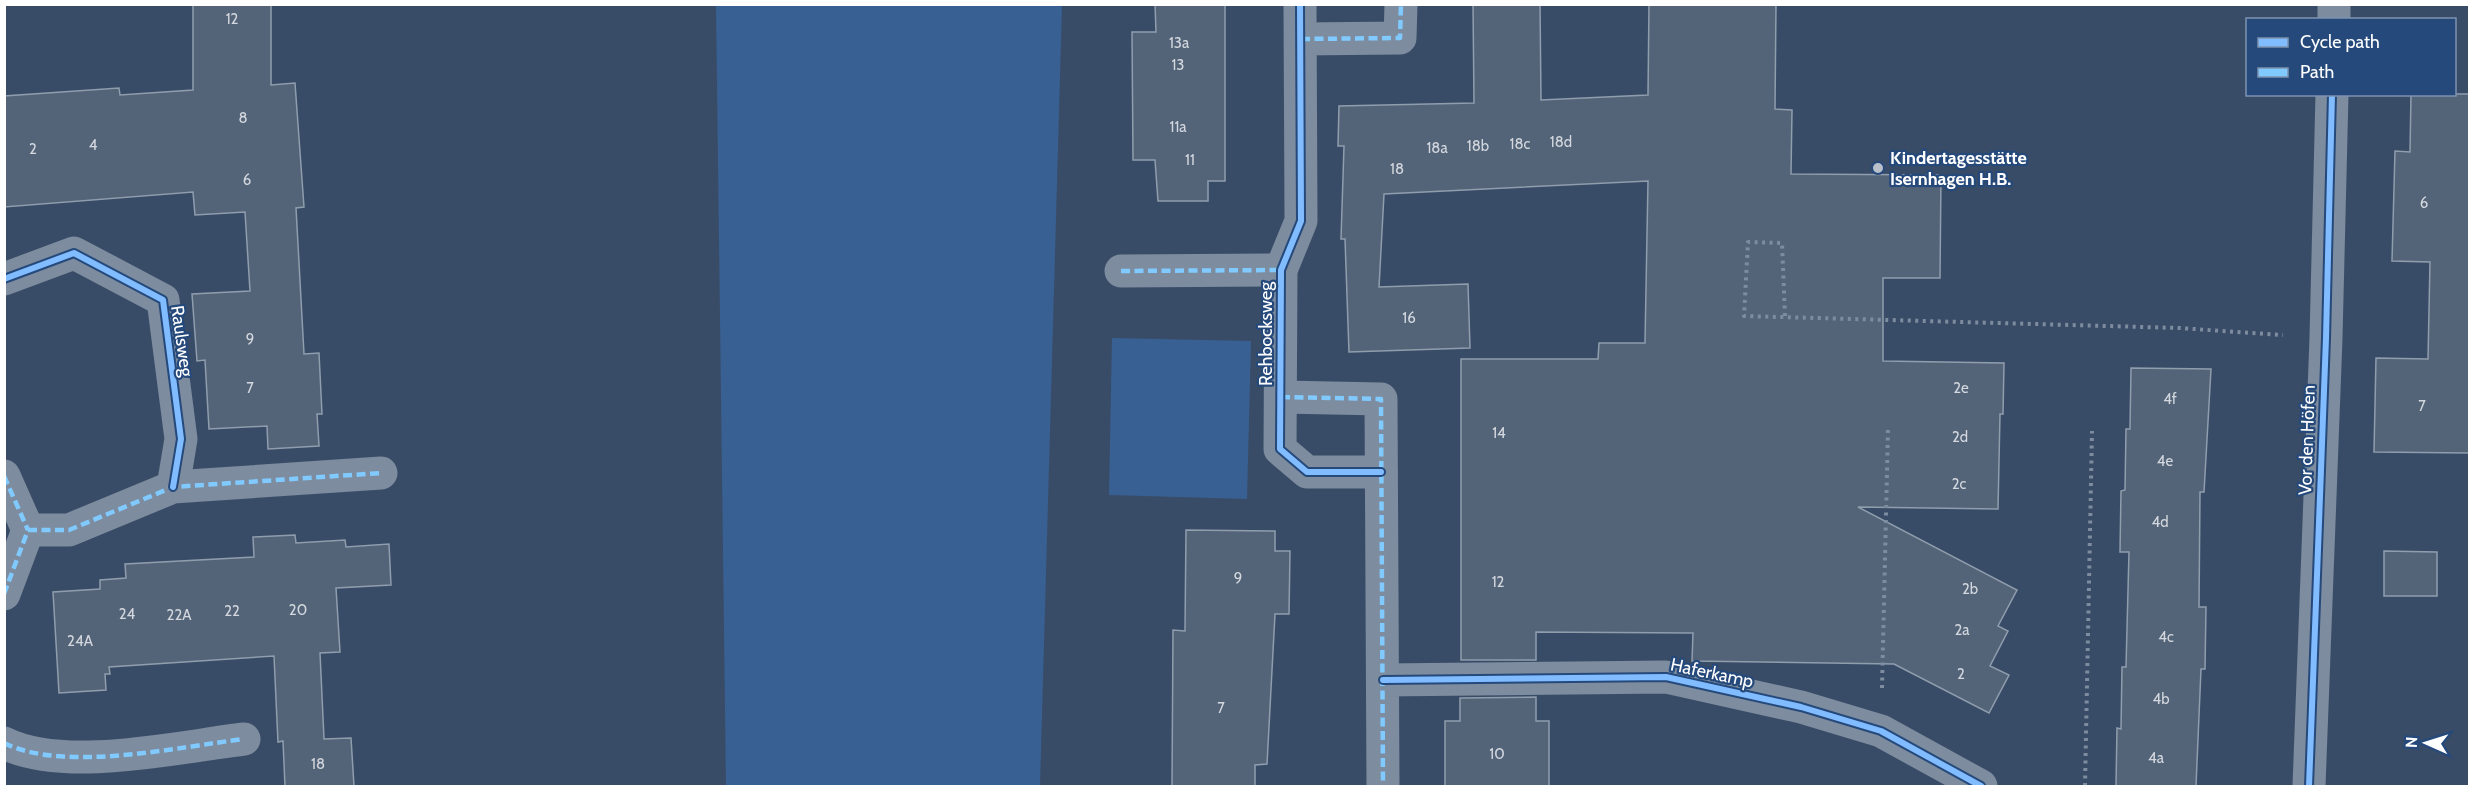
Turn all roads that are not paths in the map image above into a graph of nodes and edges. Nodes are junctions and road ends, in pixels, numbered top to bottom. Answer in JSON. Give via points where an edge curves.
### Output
{"nodes":[{"id":1,"x":1300,"y":4,"type":"edge"},
{"id":2,"x":1401,"y":4,"type":"edge"},
{"id":3,"x":1301,"y":39,"type":"junction"},
{"id":4,"x":2332,"y":96,"type":"edge"},
{"id":5,"x":1281,"y":270,"type":"junction"},
{"id":6,"x":1121,"y":271,"type":"dead end"},
{"id":7,"x":4,"y":279,"type":"edge"},
{"id":8,"x":1281,"y":398,"type":"junction"},
{"id":9,"x":1381,"y":472,"type":"junction"},
{"id":10,"x":381,"y":473,"type":"dead end"},
{"id":11,"x":4,"y":476,"type":"edge"},
{"id":12,"x":172,"y":487,"type":"junction"},
{"id":13,"x":28,"y":530,"type":"junction"},
{"id":14,"x":4,"y":594,"type":"edge"},
{"id":15,"x":1383,"y":680,"type":"junction"},
{"id":16,"x":244,"y":739,"type":"dead end"},
{"id":17,"x":4,"y":744,"type":"edge"},
{"id":18,"x":1383,"y":786,"type":"edge"},
{"id":19,"x":1981,"y":786,"type":"edge"},
{"id":20,"x":2309,"y":786,"type":"edge"}],
"edges":[{"from":1,"to":3,"type":"street","name":"Rehbocksweg"},
{"from":2,"to":3,"type":"street","via":[[1400,38]]},
{"from":3,"to":5,"type":"street","name":"Rehbocksweg","via":[[1301,221]]},
{"from":4,"to":20,"type":"street","name":"Vor den Höfen"},
{"from":5,"to":6,"type":"street","name":"Rehbocksweg"},
{"from":5,"to":8,"type":"street","name":"Rehbocksweg"},
{"from":7,"to":12,"type":"street","name":"Raulsweg","via":[[74,254],[163,300],[181,439]]},
{"from":8,"to":9,"type":"street","name":"Rehbocksweg","via":[[1280,449],[1307,472]]},
{"from":8,"to":9,"type":"street","name":"Rehbocksweg","via":[[1381,399]]},
{"from":9,"to":15,"type":"street","name":"Rehbocksweg"},
{"from":10,"to":12,"type":"street"},
{"from":11,"to":13,"type":"street"},
{"from":12,"to":13,"type":"street","via":[[69,530]]},
{"from":13,"to":14,"type":"street"},
{"from":15,"to":18,"type":"street","name":"Rehbocksweg"},
{"from":15,"to":19,"type":"street","name":"Haferkamp","via":[[1666,678],[1801,707],[1881,731]]},
{"from":16,"to":17,"type":"street","via":[[87,759],[20,751]]}]}
